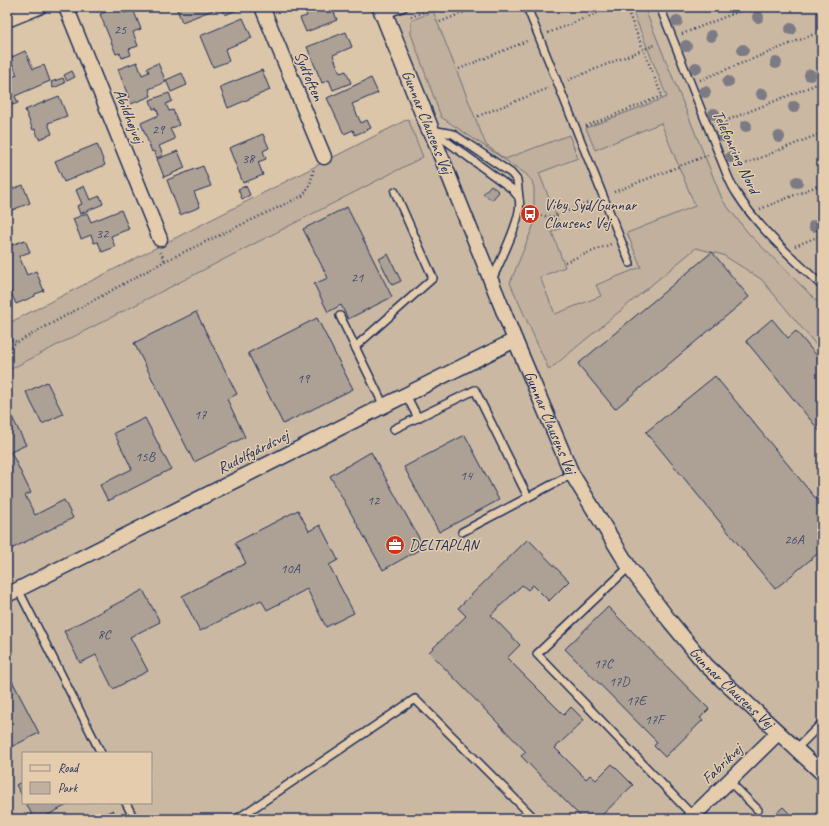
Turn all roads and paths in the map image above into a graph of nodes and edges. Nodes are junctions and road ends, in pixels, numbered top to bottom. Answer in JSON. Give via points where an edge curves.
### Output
{"nodes":[{"id":1,"x":39,"y":7,"type":"edge"},
{"id":2,"x":66,"y":7,"type":"edge"},
{"id":3,"x":262,"y":7,"type":"edge"},
{"id":4,"x":404,"y":7,"type":"edge"},
{"id":5,"x":477,"y":7,"type":"edge"},
{"id":6,"x":527,"y":7,"type":"edge"},
{"id":7,"x":626,"y":7,"type":"edge"},
{"id":8,"x":660,"y":7,"type":"edge"},
{"id":9,"x":750,"y":7,"type":"edge"},
{"id":10,"x":382,"y":11,"type":"edge"},
{"id":11,"x":7,"y":20,"type":"edge"},
{"id":12,"x":440,"y":22,"type":"dead end"},
{"id":13,"x":822,"y":31,"type":"edge"},
{"id":14,"x":672,"y":38,"type":"junction"},
{"id":15,"x":657,"y":44,"type":"dead end"},
{"id":16,"x":647,"y":48,"type":"dead end"},
{"id":17,"x":822,"y":82,"type":"edge"},
{"id":18,"x":690,"y":83,"type":"junction"},
{"id":19,"x":708,"y":128,"type":"junction"},
{"id":20,"x":430,"y":129,"type":"junction"},
{"id":21,"x":576,"y":130,"type":"junction"},
{"id":22,"x":822,"y":133,"type":"edge"},
{"id":23,"x":704,"y":156,"type":"dead end"},
{"id":24,"x":324,"y":157,"type":"joint"},
{"id":25,"x":726,"y":172,"type":"junction"},
{"id":26,"x":822,"y":184,"type":"edge"},
{"id":27,"x":395,"y":192,"type":"dead end"},
{"id":28,"x":603,"y":197,"type":"junction"},
{"id":29,"x":520,"y":199,"type":"junction"},
{"id":30,"x":750,"y":213,"type":"junction"},
{"id":31,"x":530,"y":214,"type":"dead end"},
{"id":32,"x":822,"y":236,"type":"edge"},
{"id":33,"x":160,"y":239,"type":"dead end"},
{"id":34,"x":620,"y":240,"type":"junction"},
{"id":35,"x":785,"y":250,"type":"junction"},
{"id":36,"x":566,"y":262,"type":"dead end"},
{"id":37,"x":630,"y":263,"type":"dead end"},
{"id":38,"x":491,"y":281,"type":"junction"},
{"id":39,"x":822,"y":286,"type":"edge"},
{"id":40,"x":340,"y":316,"type":"dead end"},
{"id":41,"x":7,"y":338,"type":"edge"},
{"id":42,"x":515,"y":340,"type":"junction"},
{"id":43,"x":18,"y":342,"type":"junction"},
{"id":44,"x":355,"y":347,"type":"junction"},
{"id":45,"x":7,"y":348,"type":"edge"},
{"id":46,"x":406,"y":395,"type":"junction"},
{"id":47,"x":384,"y":406,"type":"junction"},
{"id":48,"x":418,"y":418,"type":"junction"},
{"id":49,"x":394,"y":430,"type":"dead end"},
{"id":50,"x":572,"y":474,"type":"junction"},
{"id":51,"x":528,"y":497,"type":"junction"},
{"id":52,"x":462,"y":532,"type":"dead end"},
{"id":53,"x":629,"y":567,"type":"junction"},
{"id":54,"x":12,"y":592,"type":"edge"},
{"id":55,"x":822,"y":723,"type":"edge"},
{"id":56,"x":778,"y":733,"type":"junction"},
{"id":57,"x":796,"y":749,"type":"junction"},
{"id":58,"x":100,"y":752,"type":"edge"},
{"id":59,"x":822,"y":773,"type":"edge"},
{"id":60,"x":729,"y":781,"type":"junction"},
{"id":61,"x":126,"y":804,"type":"edge"},
{"id":62,"x":758,"y":810,"type":"dead end"},
{"id":63,"x":692,"y":818,"type":"edge"},
{"id":64,"x":134,"y":819,"type":"edge"},
{"id":65,"x":237,"y":819,"type":"edge"},
{"id":66,"x":536,"y":819,"type":"edge"}],
"edges":[{"from":1,"to":11,"type":"street"},
{"from":2,"to":33,"type":"street","name":"Abildhøjvej"},
{"from":3,"to":24,"type":"street","name":"Sydtoften"},
{"from":4,"to":10,"type":"lane"},
{"from":5,"to":12,"type":"path"},
{"from":6,"to":21,"type":"lane"},
{"from":7,"to":21,"type":"path","via":[[662,96]]},
{"from":8,"to":14,"type":"lane","name":"Telefonring Nord"},
{"from":9,"to":14,"type":"path"},
{"from":10,"to":20,"type":"street","name":"Gunnar Clausens Vej"},
{"from":13,"to":18,"type":"path"},
{"from":14,"to":18,"type":"lane","name":"Telefonring Nord"},
{"from":15,"to":16,"type":"path"},
{"from":17,"to":19,"type":"path"},
{"from":18,"to":19,"type":"lane","name":"Telefonring Nord"},
{"from":19,"to":25,"type":"lane","name":"Telefonring Nord"},
{"from":20,"to":29,"type":"lane","via":[[512,189]]},
{"from":20,"to":29,"type":"lane","via":[[453,134],[511,173],[517,180]]},
{"from":20,"to":38,"type":"street","name":"Gunnar Clausens Vej"},
{"from":21,"to":28,"type":"lane"},
{"from":22,"to":25,"type":"path"},
{"from":23,"to":28,"type":"path"},
{"from":24,"to":43,"type":"path","via":[[315,164],[310,184],[302,196],[165,261]]},
{"from":25,"to":30,"type":"lane","name":"Telefonring Nord"},
{"from":26,"to":30,"type":"path"},
{"from":27,"to":44,"type":"lane","via":[[433,278]]},
{"from":28,"to":31,"type":"path","via":[[552,217]]},
{"from":28,"to":34,"type":"lane"},
{"from":29,"to":38,"type":"lane","via":[[516,223]]},
{"from":30,"to":35,"type":"lane","name":"Telefonring Nord"},
{"from":32,"to":35,"type":"path"},
{"from":34,"to":36,"type":"path"},
{"from":34,"to":37,"type":"lane"},
{"from":35,"to":39,"type":"lane","name":"Telefonring Nord"},
{"from":38,"to":42,"type":"street","name":"Gunnar Clausens Vej"},
{"from":40,"to":44,"type":"lane"},
{"from":41,"to":43,"type":"path"},
{"from":42,"to":46,"type":"street","name":"Rudolfgårdsvej"},
{"from":42,"to":50,"type":"street","name":"Gunnar Clausens Vej"},
{"from":43,"to":45,"type":"path"},
{"from":44,"to":47,"type":"lane"},
{"from":46,"to":47,"type":"street","name":"Rudolfgårdsvej"},
{"from":46,"to":48,"type":"lane"},
{"from":47,"to":54,"type":"street","name":"Rudolfgårdsvej"},
{"from":48,"to":49,"type":"lane"},
{"from":48,"to":51,"type":"lane","via":[[475,390]]},
{"from":50,"to":51,"type":"lane"},
{"from":50,"to":53,"type":"street","name":"Gunnar Clausens Vej"},
{"from":51,"to":52,"type":"lane"},
{"from":53,"to":56,"type":"street","name":"Gunnar Clausens Vej","via":[[706,665]]},
{"from":53,"to":63,"type":"lane","via":[[537,654]]},
{"from":54,"to":58,"type":"lane"},
{"from":55,"to":57,"type":"lane"},
{"from":56,"to":57,"type":"street","name":"Gunnar Clausens Vej"},
{"from":56,"to":60,"type":"street","name":"Fabrikvej"},
{"from":57,"to":59,"type":"street","name":"Gunnar Clausens Vej"},
{"from":60,"to":62,"type":"lane"},
{"from":60,"to":63,"type":"street","name":"Fabrikvej"},
{"from":61,"to":64,"type":"lane"},
{"from":65,"to":66,"type":"lane","via":[[415,699]]}]}
